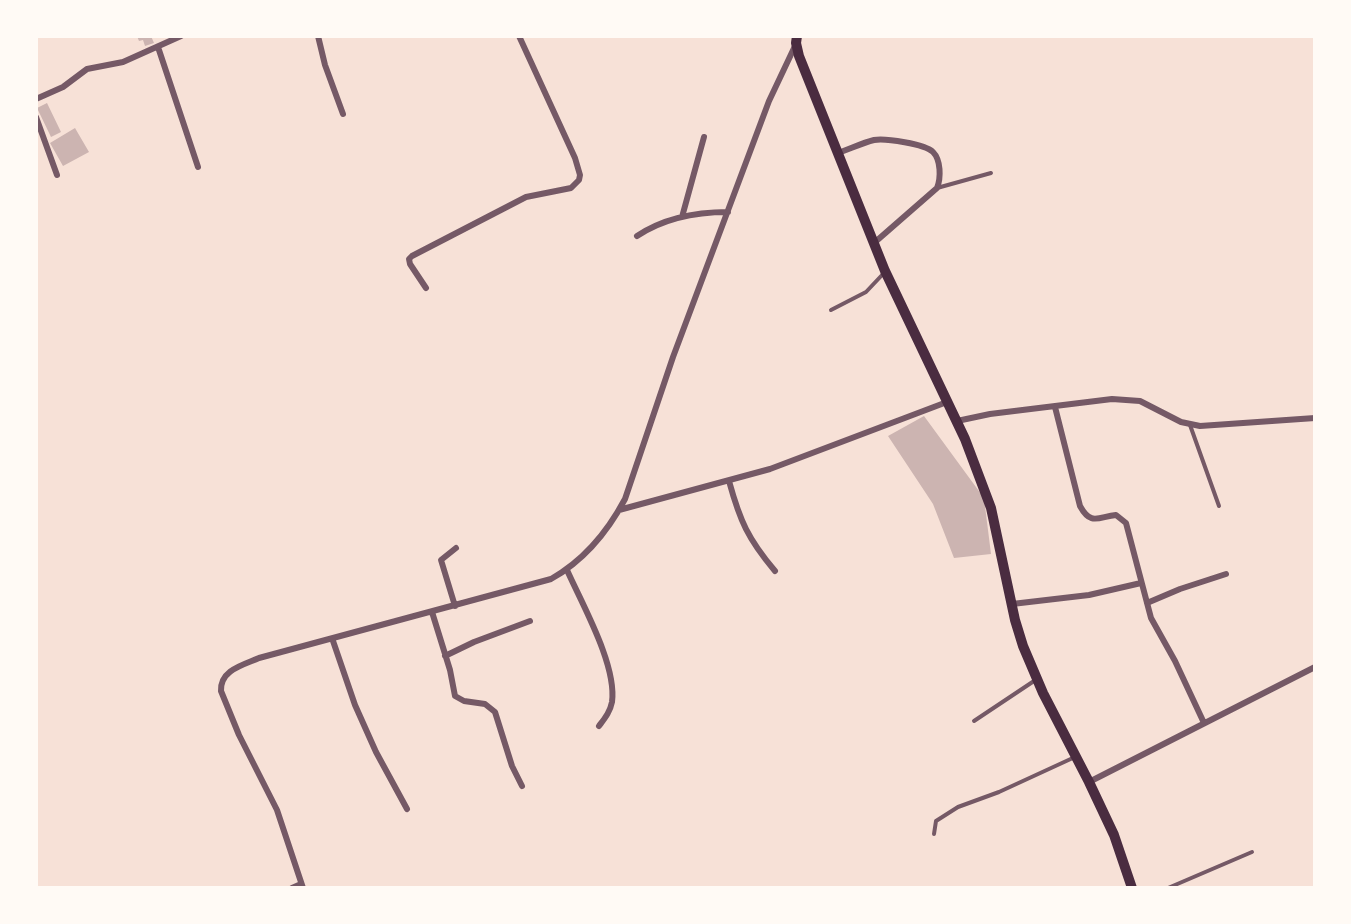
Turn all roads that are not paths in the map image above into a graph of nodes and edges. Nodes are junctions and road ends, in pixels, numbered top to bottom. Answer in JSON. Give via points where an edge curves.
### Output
{"nodes":[{"id":1,"x":181,"y":36,"type":"edge"},
{"id":2,"x":318,"y":36,"type":"edge"},
{"id":3,"x":521,"y":37,"type":"edge"},
{"id":4,"x":797,"y":39,"type":"edge"},
{"id":5,"x":158,"y":47,"type":"junction"},
{"id":6,"x":36,"y":99,"type":"edge"},
{"id":7,"x":343,"y":114,"type":"dead end"},
{"id":8,"x":36,"y":117,"type":"edge"},
{"id":9,"x":704,"y":136,"type":"dead end"},
{"id":10,"x":838,"y":153,"type":"junction"},
{"id":11,"x":198,"y":167,"type":"dead end"},
{"id":12,"x":992,"y":173,"type":"dead end"},
{"id":13,"x":57,"y":175,"type":"dead end"},
{"id":14,"x":937,"y":188,"type":"junction"},
{"id":15,"x":728,"y":212,"type":"junction"},
{"id":16,"x":682,"y":217,"type":"junction"},
{"id":17,"x":637,"y":236,"type":"dead end"},
{"id":18,"x":874,"y":243,"type":"junction"},
{"id":19,"x":885,"y":271,"type":"junction"},
{"id":20,"x":426,"y":288,"type":"dead end"},
{"id":21,"x":831,"y":310,"type":"dead end"},
{"id":22,"x":947,"y":402,"type":"junction"},
{"id":23,"x":1055,"y":406,"type":"junction"},
{"id":24,"x":1315,"y":418,"type":"edge"},
{"id":25,"x":957,"y":422,"type":"junction"},
{"id":26,"x":1190,"y":425,"type":"junction"},
{"id":27,"x":729,"y":481,"type":"junction"},
{"id":28,"x":1219,"y":506,"type":"dead end"},
{"id":29,"x":619,"y":510,"type":"junction"},
{"id":30,"x":456,"y":548,"type":"dead end"},
{"id":31,"x":567,"y":570,"type":"junction"},
{"id":32,"x":775,"y":571,"type":"dead end"},
{"id":33,"x":1226,"y":574,"type":"dead end"},
{"id":34,"x":1141,"y":583,"type":"junction"},
{"id":35,"x":1147,"y":603,"type":"junction"},
{"id":36,"x":1012,"y":604,"type":"junction"},
{"id":37,"x":455,"y":606,"type":"junction"},
{"id":38,"x":432,"y":612,"type":"junction"},
{"id":39,"x":530,"y":621,"type":"dead end"},
{"id":40,"x":332,"y":638,"type":"junction"},
{"id":41,"x":445,"y":656,"type":"junction"},
{"id":42,"x":1315,"y":667,"type":"edge"},
{"id":43,"x":1038,"y":679,"type":"junction"},
{"id":44,"x":974,"y":721,"type":"dead end"},
{"id":45,"x":1204,"y":723,"type":"junction"},
{"id":46,"x":599,"y":726,"type":"dead end"},
{"id":47,"x":1076,"y":756,"type":"junction"},
{"id":48,"x":1089,"y":782,"type":"junction"},
{"id":49,"x":522,"y":786,"type":"dead end"},
{"id":50,"x":407,"y":809,"type":"dead end"},
{"id":51,"x":934,"y":834,"type":"dead end"},
{"id":52,"x":1252,"y":852,"type":"dead end"},
{"id":53,"x":302,"y":886,"type":"edge"},
{"id":54,"x":292,"y":888,"type":"edge"},
{"id":55,"x":1132,"y":888,"type":"edge"},
{"id":56,"x":1168,"y":888,"type":"edge"}],
"edges":[{"from":1,"to":5,"type":"street"},
{"from":2,"to":7,"type":"street"},
{"from":3,"to":20,"type":"street","via":[[575,158],[579,180],[571,188],[526,197],[412,256],[410,264]]},
{"from":4,"to":10,"type":"main road","via":[[799,56]]},
{"from":4,"to":15,"type":"street"},
{"from":5,"to":6,"type":"street","via":[[123,62],[87,69],[63,87]]},
{"from":5,"to":11,"type":"street"},
{"from":8,"to":13,"type":"street"},
{"from":9,"to":16,"type":"street"},
{"from":10,"to":14,"type":"street","via":[[874,140],[929,149],[938,159]]},
{"from":10,"to":18,"type":"main road"},
{"from":12,"to":14,"type":"lane"},
{"from":14,"to":18,"type":"street"},
{"from":15,"to":16,"type":"street"},
{"from":15,"to":29,"type":"street"},
{"from":16,"to":17,"type":"street"},
{"from":18,"to":19,"type":"main road"},
{"from":19,"to":21,"type":"lane","via":[[866,292]]},
{"from":19,"to":22,"type":"main road"},
{"from":22,"to":25,"type":"main road"},
{"from":22,"to":27,"type":"street"},
{"from":23,"to":25,"type":"street"},
{"from":23,"to":26,"type":"street","via":[[1128,399]]},
{"from":23,"to":34,"type":"street","via":[[1080,506],[1094,519],[1122,518]]},
{"from":24,"to":26,"type":"street"},
{"from":25,"to":36,"type":"main road","via":[[991,508]]},
{"from":26,"to":28,"type":"lane"},
{"from":27,"to":29,"type":"street"},
{"from":27,"to":32,"type":"street","via":[[743,526]]},
{"from":29,"to":31,"type":"street","via":[[585,554]]},
{"from":30,"to":37,"type":"street","via":[[441,560]]},
{"from":31,"to":37,"type":"street","via":[[551,579]]},
{"from":31,"to":46,"type":"street","via":[[609,673],[612,703]]},
{"from":33,"to":35,"type":"street"},
{"from":34,"to":35,"type":"street"},
{"from":34,"to":36,"type":"street","via":[[1089,595]]},
{"from":35,"to":45,"type":"street"},
{"from":36,"to":43,"type":"main road","via":[[1023,646]]},
{"from":37,"to":38,"type":"street"},
{"from":38,"to":40,"type":"street"},
{"from":38,"to":41,"type":"street"},
{"from":39,"to":41,"type":"street"},
{"from":40,"to":50,"type":"street","via":[[376,752]]},
{"from":40,"to":53,"type":"street","via":[[259,658],[229,671],[221,684],[239,735],[277,810]]},
{"from":41,"to":49,"type":"street","via":[[455,696],[485,704],[495,712]]},
{"from":42,"to":45,"type":"street"},
{"from":43,"to":44,"type":"lane"},
{"from":43,"to":47,"type":"main road"},
{"from":45,"to":48,"type":"street"},
{"from":47,"to":48,"type":"main road"},
{"from":47,"to":51,"type":"lane","via":[[946,813],[936,821]]},
{"from":48,"to":55,"type":"main road","via":[[1114,835]]},
{"from":52,"to":56,"type":"lane"},
{"from":53,"to":54,"type":"street"}]}
